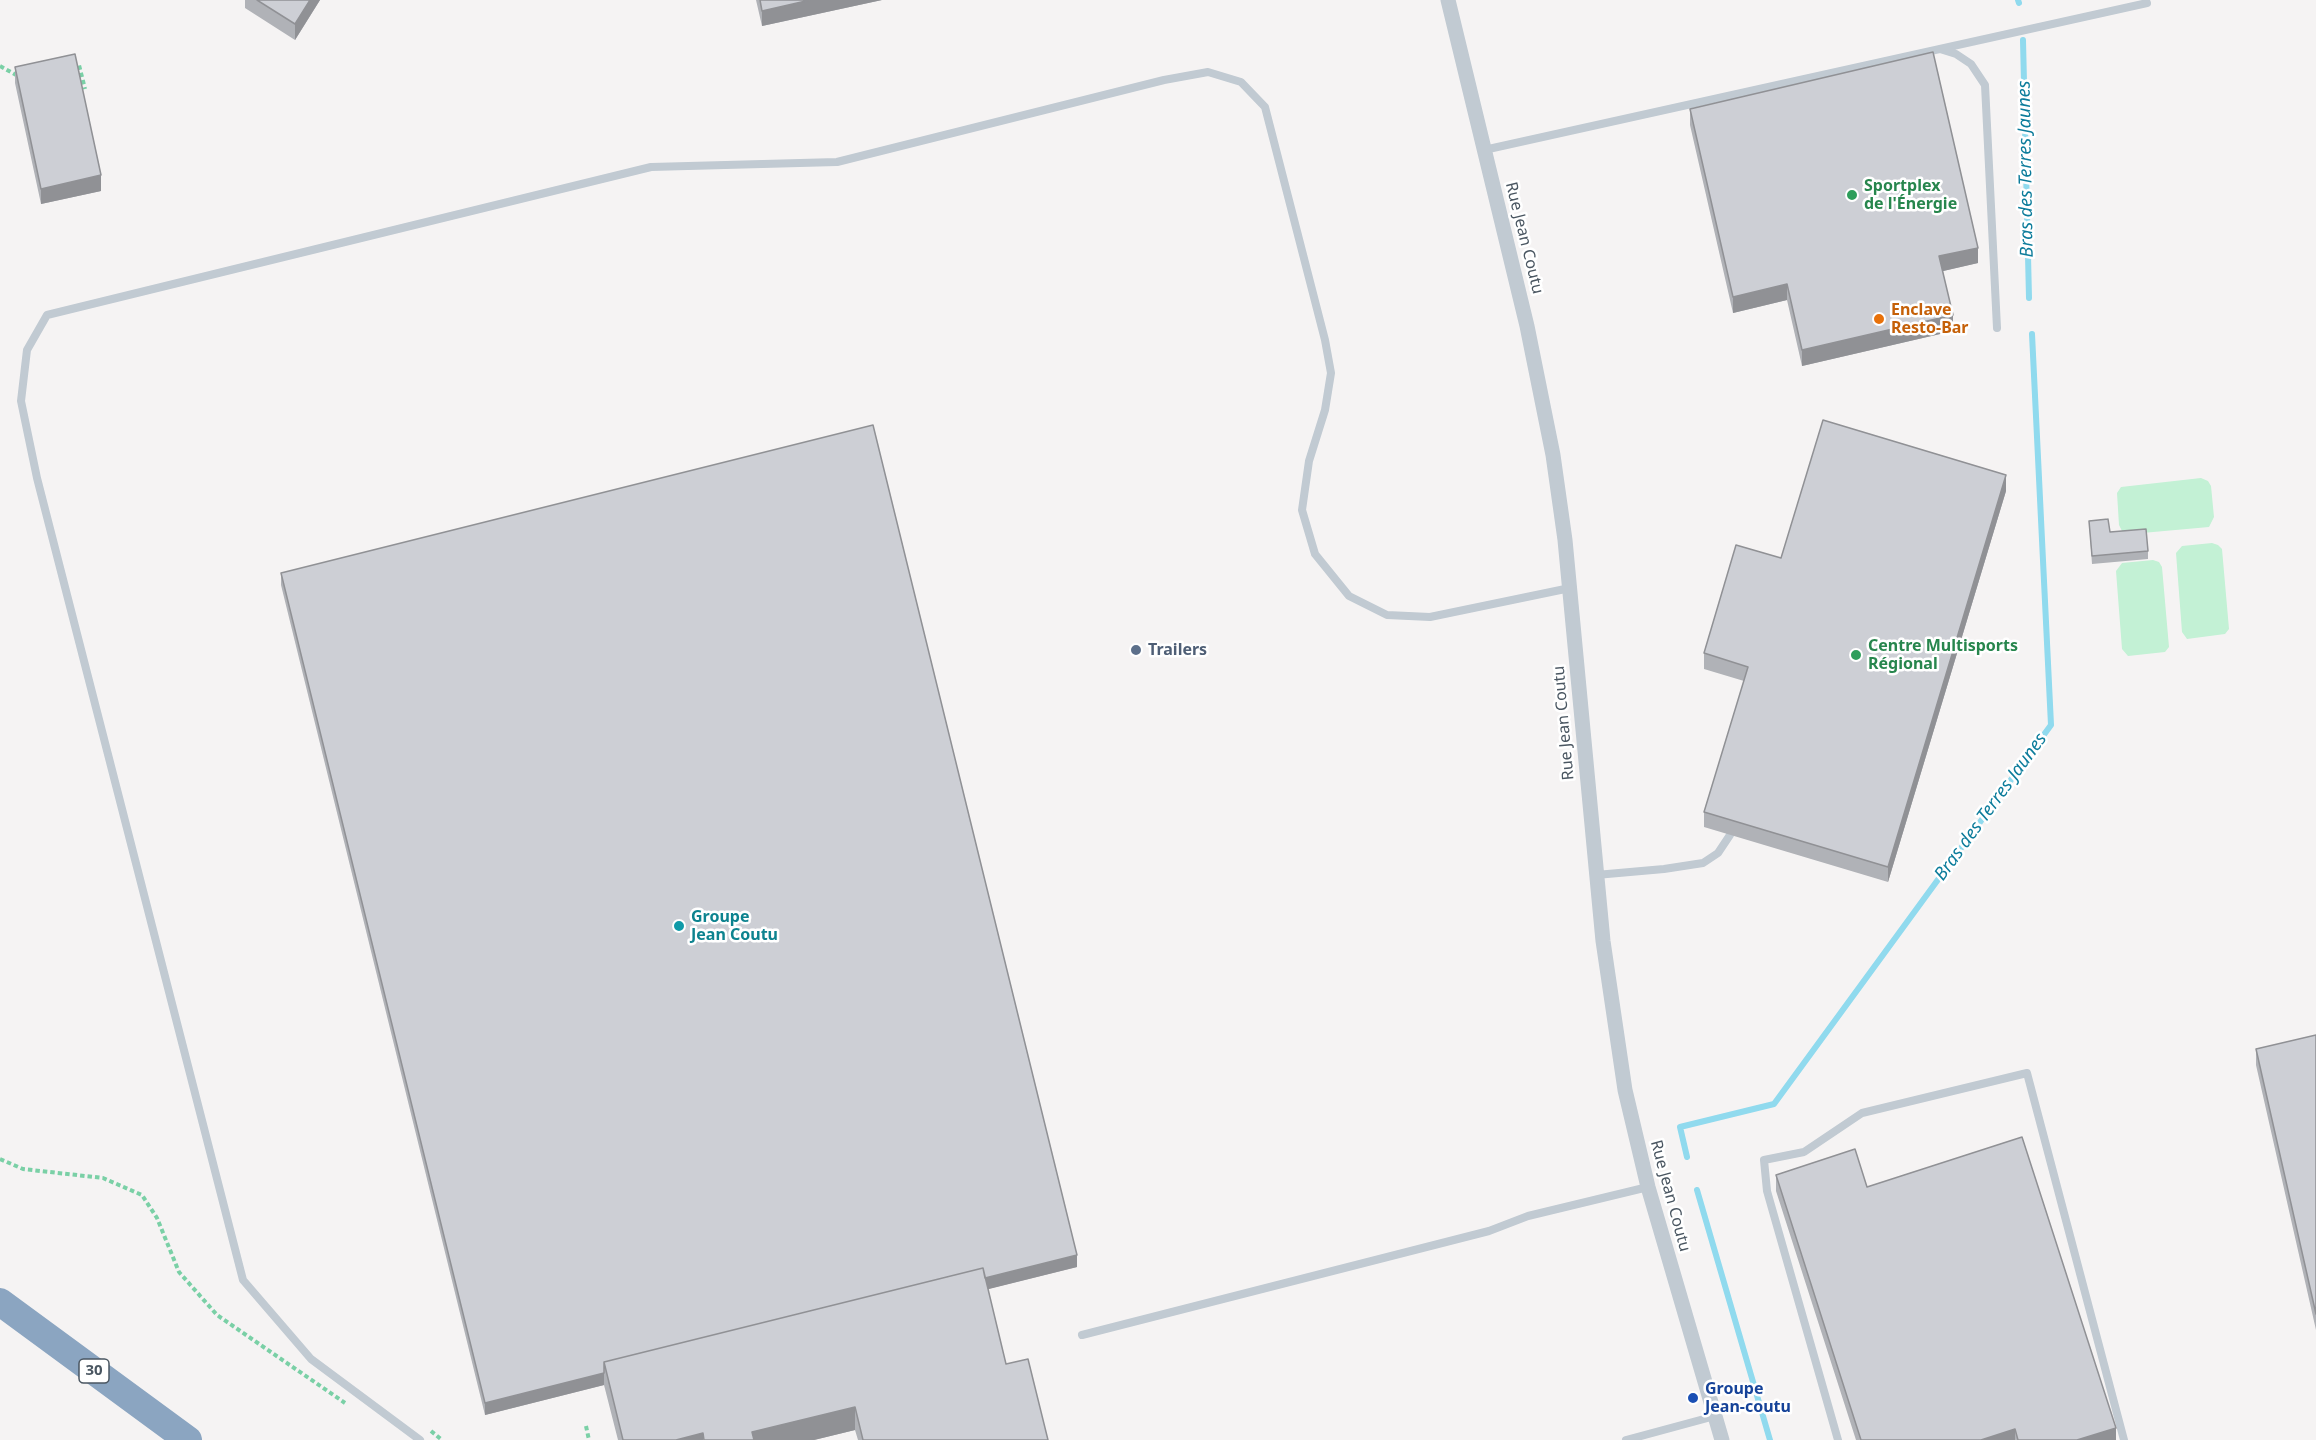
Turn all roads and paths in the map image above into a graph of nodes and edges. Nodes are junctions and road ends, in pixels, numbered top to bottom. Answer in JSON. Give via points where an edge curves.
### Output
{"nodes":[{"id":1,"x":1448,"y":0,"type":"edge"},
{"id":2,"x":2147,"y":3,"type":"dead end"},
{"id":3,"x":1938,"y":48,"type":"junction"},
{"id":4,"x":0,"y":66,"type":"edge"},
{"id":5,"x":69,"y":67,"type":"edge"},
{"id":6,"x":29,"y":74,"type":"edge"},
{"id":7,"x":85,"y":89,"type":"edge"},
{"id":8,"x":1484,"y":150,"type":"junction"},
{"id":9,"x":1997,"y":328,"type":"dead end"},
{"id":10,"x":1570,"y":588,"type":"junction"},
{"id":11,"x":1730,"y":835,"type":"edge"},
{"id":12,"x":1596,"y":875,"type":"junction"},
{"id":13,"x":0,"y":1159,"type":"edge"},
{"id":14,"x":1648,"y":1186,"type":"junction"},
{"id":15,"x":0,"y":1302,"type":"edge"},
{"id":16,"x":1082,"y":1335,"type":"dead end"},
{"id":17,"x":362,"y":1398,"type":"junction"},
{"id":18,"x":1714,"y":1416,"type":"junction"},
{"id":19,"x":424,"y":1426,"type":"dead end"},
{"id":20,"x":586,"y":1426,"type":"dead end"},
{"id":21,"x":188,"y":1440,"type":"edge"},
{"id":22,"x":420,"y":1440,"type":"edge"},
{"id":23,"x":442,"y":1440,"type":"edge"},
{"id":24,"x":589,"y":1440,"type":"edge"},
{"id":25,"x":1626,"y":1440,"type":"edge"},
{"id":26,"x":1722,"y":1440,"type":"edge"},
{"id":27,"x":1838,"y":1440,"type":"edge"},
{"id":28,"x":2124,"y":1440,"type":"edge"}],
"edges":[{"from":1,"to":8,"type":"street","name":"Rue Jean Coutu"},
{"from":2,"to":3,"type":"lane"},
{"from":3,"to":8,"type":"lane"},
{"from":3,"to":9,"type":"lane","via":[[1971,64],[1985,85]]},
{"from":4,"to":6,"type":"path","via":[[19,76]]},
{"from":5,"to":7,"type":"path","via":[[79,65]]},
{"from":8,"to":10,"type":"street","name":"Rue Jean Coutu","via":[[1546,414]]},
{"from":10,"to":12,"type":"street","name":"Rue Jean Coutu"},
{"from":10,"to":17,"type":"lane","via":[[1430,617],[1387,615],[1349,596],[1315,554],[1302,510],[1309,461],[1325,410],[1331,373],[1324,340],[1265,107],[1241,82],[1208,72],[837,162],[651,167],[47,315],[27,350],[21,401],[37,478],[243,1280],[311,1359]]},
{"from":11,"to":12,"type":"lane","via":[[1719,853],[1703,863]]},
{"from":12,"to":14,"type":"street","name":"Rue Jean Coutu","via":[[1615,1035]]},
{"from":13,"to":17,"type":"path","via":[[23,1169],[103,1178],[142,1195],[157,1218],[179,1272],[216,1315],[354,1410]]},
{"from":14,"to":16,"type":"lane","via":[[1528,1216],[1489,1231]]},
{"from":14,"to":18,"type":"street","name":"Rue Jean Coutu"},
{"from":15,"to":21,"type":"highway","number":"30"},
{"from":17,"to":22,"type":"lane"},
{"from":18,"to":25,"type":"lane"},
{"from":18,"to":26,"type":"street","name":"Rue Jean Coutu"},
{"from":19,"to":23,"type":"path"},
{"from":20,"to":24,"type":"path"},
{"from":27,"to":28,"type":"lane","via":[[1767,1191],[1764,1160],[1804,1152],[1862,1113],[2027,1073]]}]}
